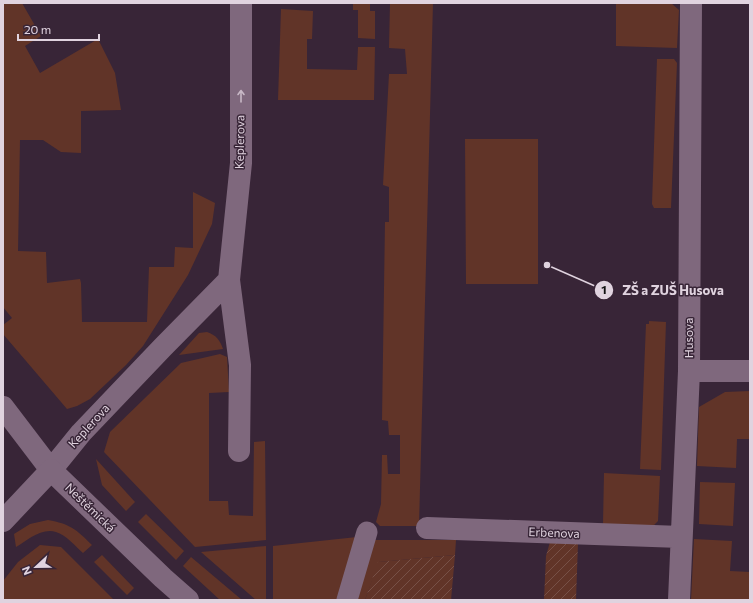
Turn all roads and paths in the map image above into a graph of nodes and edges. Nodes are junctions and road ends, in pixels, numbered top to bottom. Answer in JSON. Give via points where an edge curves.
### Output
{"nodes":[{"id":1,"x":241,"y":3,"type":"edge"},
{"id":2,"x":691,"y":3,"type":"edge"},
{"id":3,"x":229,"y":280,"type":"junction"},
{"id":4,"x":750,"y":371,"type":"edge"},
{"id":5,"x":689,"y":372,"type":"junction"},
{"id":6,"x":3,"y":407,"type":"edge"},
{"id":7,"x":239,"y":451,"type":"dead end"},
{"id":8,"x":51,"y":470,"type":"junction"},
{"id":9,"x":3,"y":521,"type":"edge"},
{"id":10,"x":427,"y":528,"type":"dead end"},
{"id":11,"x":367,"y":532,"type":"dead end"},
{"id":12,"x":681,"y":537,"type":"junction"},
{"id":13,"x":188,"y":600,"type":"edge"},
{"id":14,"x":347,"y":600,"type":"edge"},
{"id":15,"x":678,"y":600,"type":"edge"}],
"edges":[{"from":3,"to":1,"type":"street","name":"Keplerova","one_way":true,"via":[[241,163]]},
{"from":2,"to":5,"type":"street","name":"Husova"},
{"from":3,"to":7,"type":"street","name":"Keplerova","via":[[240,365]]},
{"from":3,"to":8,"type":"street","name":"Keplerova","via":[[87,428]]},
{"from":4,"to":5,"type":"street"},
{"from":5,"to":12,"type":"street","name":"Husova"},
{"from":6,"to":8,"type":"street","name":"Neštěmická"},
{"from":8,"to":9,"type":"street","name":"Keplerova"},
{"from":8,"to":13,"type":"street","name":"Neštěmická"},
{"from":10,"to":12,"type":"street","name":"Erbenova"},
{"from":11,"to":14,"type":"street"},
{"from":12,"to":15,"type":"street","name":"Husova"}]}
